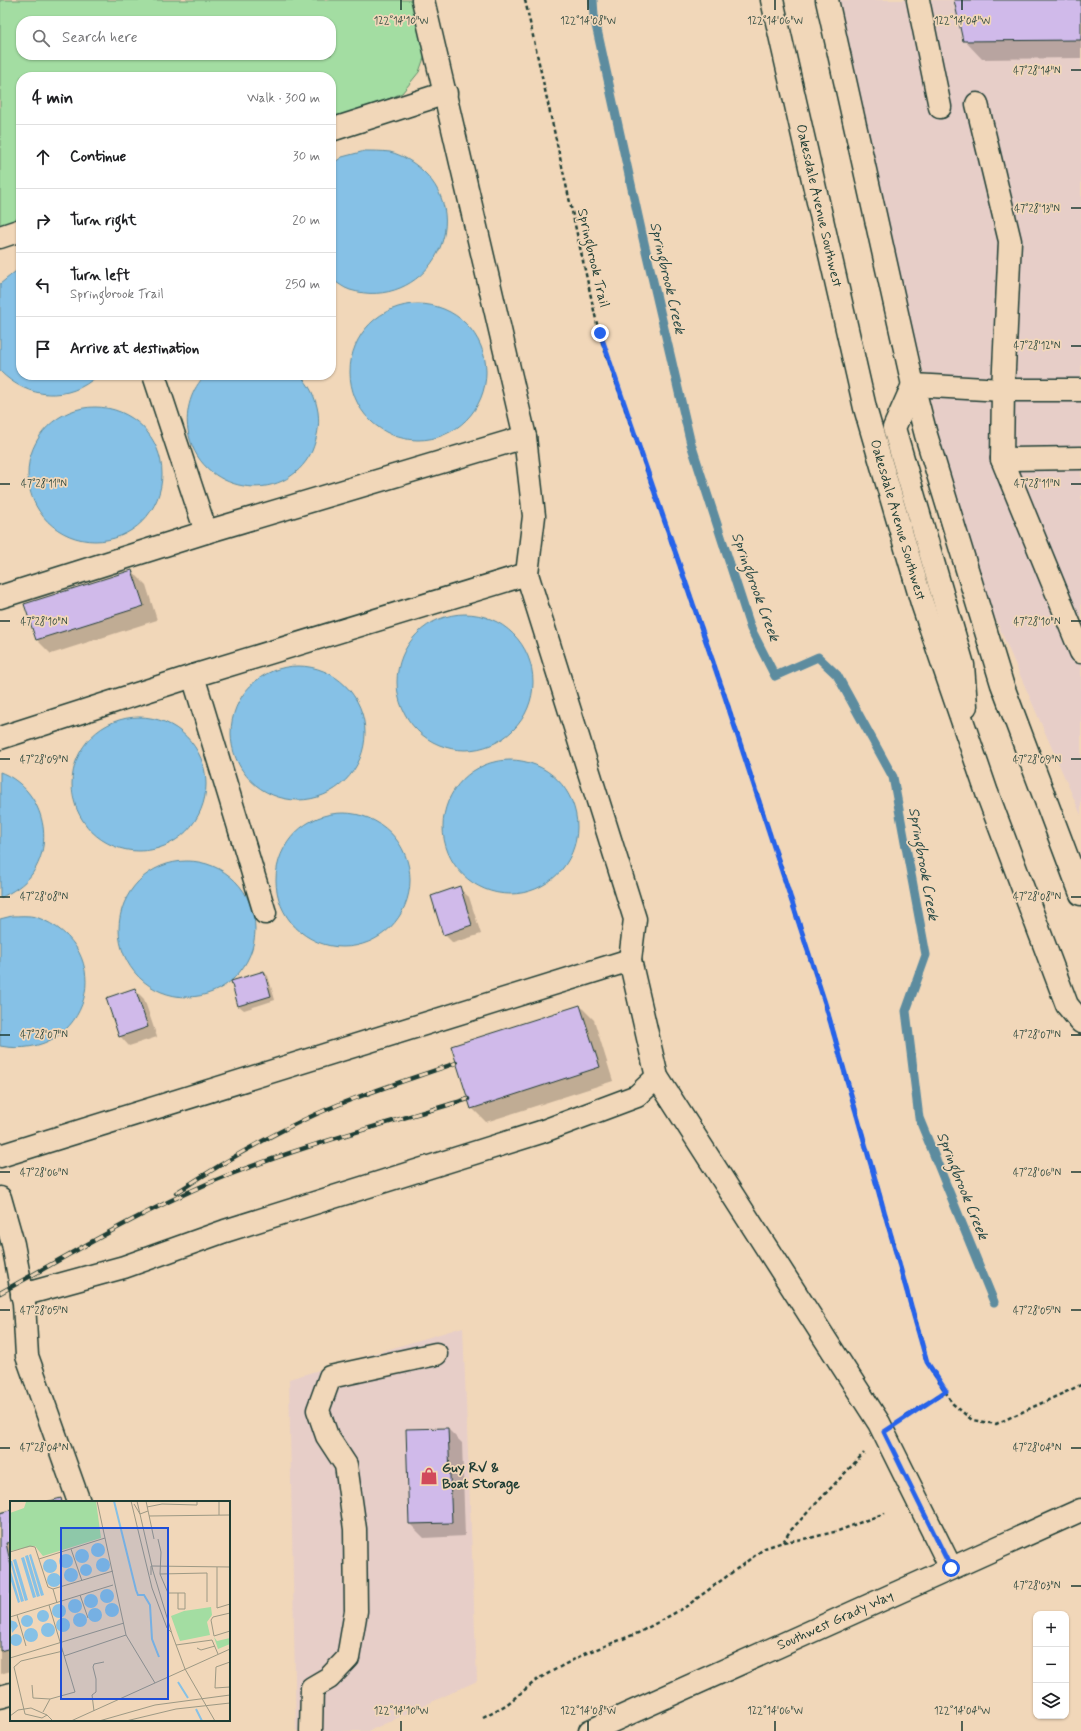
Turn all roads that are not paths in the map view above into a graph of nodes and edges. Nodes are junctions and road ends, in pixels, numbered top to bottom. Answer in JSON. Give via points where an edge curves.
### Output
{"nodes":[{"id":1,"x":423,"y":0,"type":"edge"},
{"id":2,"x":772,"y":0,"type":"edge"},
{"id":3,"x":827,"y":0,"type":"edge"},
{"id":4,"x":918,"y":0,"type":"edge"},
{"id":5,"x":446,"y":93,"type":"junction"},
{"id":6,"x":977,"y":104,"type":"dead end"},
{"id":7,"x":940,"y":107,"type":"dead end"},
{"id":8,"x":336,"y":128,"type":"edge"},
{"id":9,"x":16,"y":232,"type":"edge"},
{"id":10,"x":0,"y":237,"type":"edge"},
{"id":11,"x":156,"y":380,"type":"edge"},
{"id":12,"x":913,"y":385,"type":"junction"},
{"id":13,"x":1003,"y":390,"type":"junction"},
{"id":14,"x":1081,"y":390,"type":"edge"},
{"id":15,"x":525,"y":437,"type":"junction"},
{"id":16,"x":1081,"y":458,"type":"edge"},
{"id":17,"x":1002,"y":459,"type":"junction"},
{"id":18,"x":206,"y":532,"type":"junction"},
{"id":19,"x":526,"y":574,"type":"junction"},
{"id":20,"x":0,"y":596,"type":"edge"},
{"id":21,"x":1081,"y":652,"type":"edge"},
{"id":22,"x":193,"y":676,"type":"junction"},
{"id":23,"x":968,"y":737,"type":"junction"},
{"id":24,"x":0,"y":738,"type":"edge"},
{"id":25,"x":1081,"y":894,"type":"edge"},
{"id":26,"x":265,"y":913,"type":"dead end"},
{"id":27,"x":630,"y":960,"type":"junction"},
{"id":28,"x":1081,"y":1022,"type":"edge"},
{"id":29,"x":657,"y":1077,"type":"junction"},
{"id":30,"x":0,"y":1156,"type":"edge"},
{"id":31,"x":0,"y":1198,"type":"edge"},
{"id":32,"x":6,"y":1246,"type":"edge"},
{"id":33,"x":22,"y":1295,"type":"junction"},
{"id":34,"x":436,"y":1354,"type":"dead end"},
{"id":35,"x":79,"y":1501,"type":"edge"},
{"id":36,"x":1081,"y":1510,"type":"edge"},
{"id":37,"x":951,"y":1568,"type":"junction"},
{"id":38,"x":10,"y":1694,"type":"edge"},
{"id":39,"x":0,"y":1697,"type":"edge"},
{"id":40,"x":311,"y":1731,"type":"edge"},
{"id":41,"x":590,"y":1731,"type":"edge"}],
"edges":[{"from":1,"to":5,"type":"street"},
{"from":2,"to":23,"type":"street","name":"Oakesdale Avenue Southwest","via":[[865,408],[922,603]]},
{"from":3,"to":12,"type":"street"},
{"from":4,"to":7,"type":"street"},
{"from":5,"to":8,"type":"street"},
{"from":5,"to":15,"type":"street"},
{"from":6,"to":13,"type":"street","via":[[1010,241]]},
{"from":9,"to":10,"type":"street"},
{"from":11,"to":18,"type":"street"},
{"from":12,"to":13,"type":"street"},
{"from":12,"to":23,"type":"street","via":[[894,428],[963,665]]},
{"from":12,"to":25,"type":"street","via":[[1002,684]]},
{"from":13,"to":14,"type":"street"},
{"from":13,"to":17,"type":"street"},
{"from":15,"to":18,"type":"street"},
{"from":15,"to":19,"type":"street","via":[[534,516]]},
{"from":16,"to":17,"type":"street"},
{"from":17,"to":21,"type":"street"},
{"from":18,"to":20,"type":"street"},
{"from":19,"to":22,"type":"street"},
{"from":19,"to":27,"type":"street","via":[[635,919]]},
{"from":22,"to":24,"type":"street"},
{"from":22,"to":26,"type":"street"},
{"from":23,"to":28,"type":"street","name":"Oakesdale Avenue Southwest","via":[[1067,1005]]},
{"from":27,"to":29,"type":"street"},
{"from":27,"to":30,"type":"street"},
{"from":29,"to":33,"type":"street","via":[[637,1096],[541,1132],[224,1231],[124,1267]]},
{"from":29,"to":37,"type":"street","via":[[884,1432]]},
{"from":31,"to":32,"type":"street"},
{"from":32,"to":33,"type":"street"},
{"from":33,"to":35,"type":"street","via":[[27,1356]]},
{"from":34,"to":40,"type":"street","via":[[330,1377],[318,1410],[327,1436],[346,1465],[355,1529],[356,1611],[348,1658],[329,1678],[312,1688]]},
{"from":36,"to":37,"type":"street","name":"Southwest Grady Way"},
{"from":37,"to":41,"type":"street","name":"Southwest Grady Way"},
{"from":38,"to":39,"type":"street"}]}
